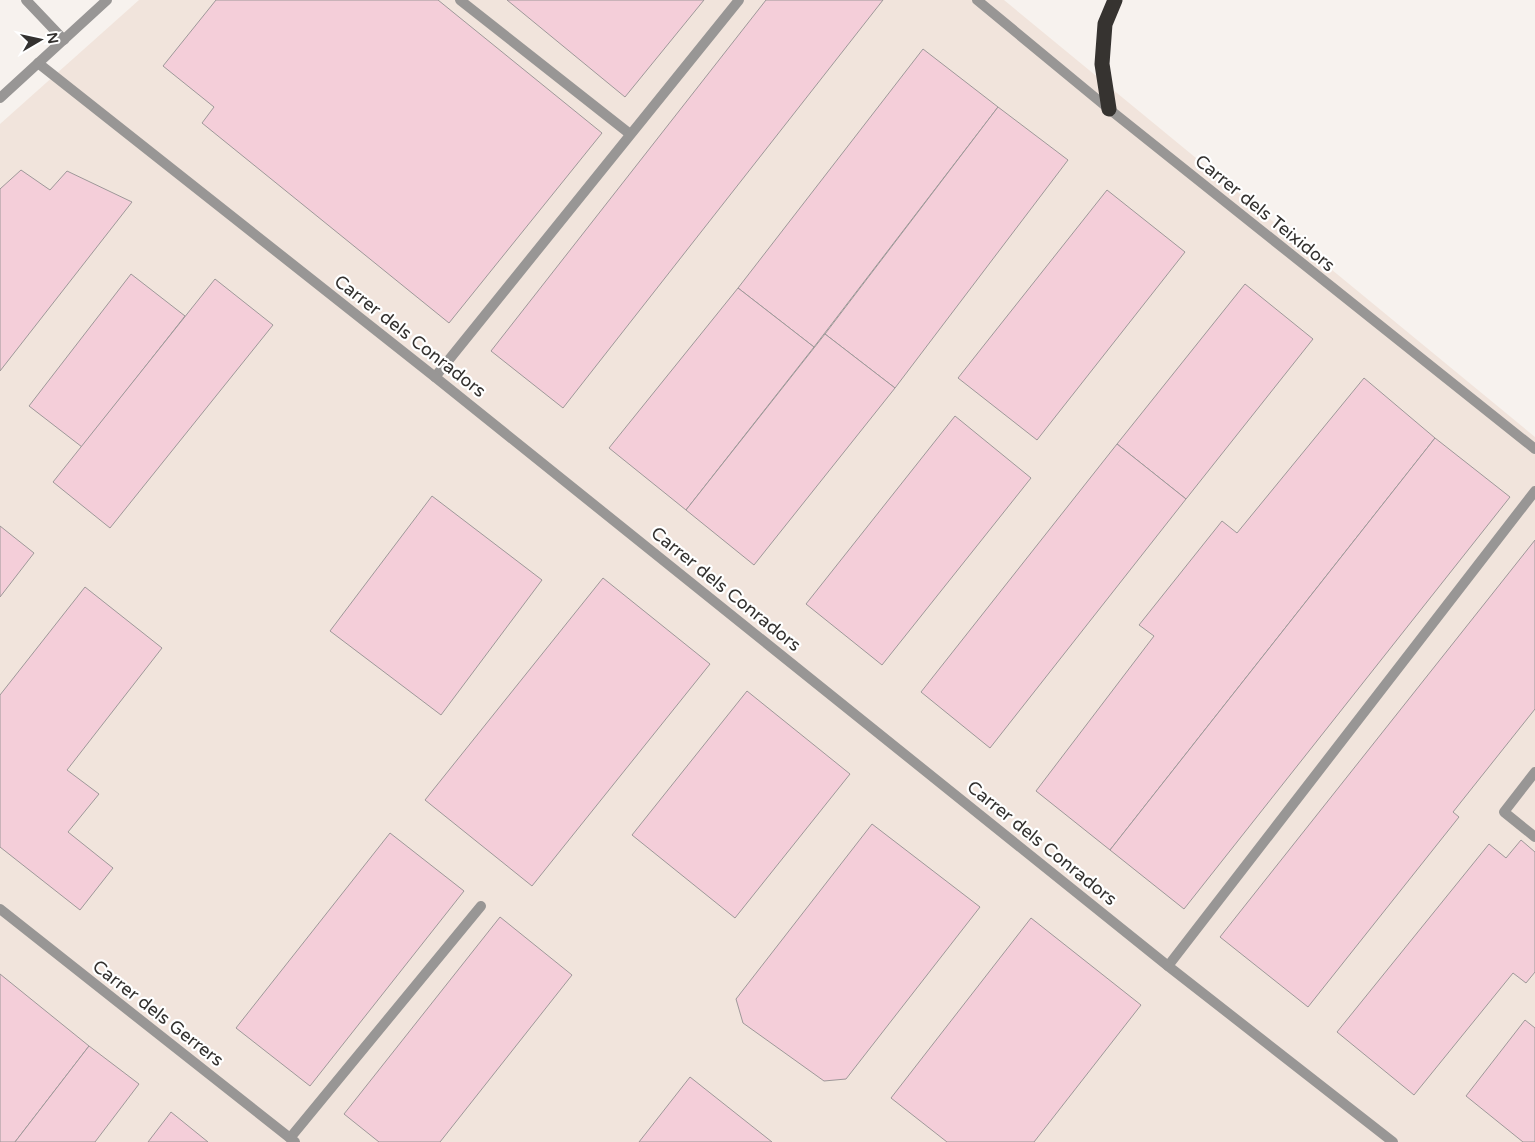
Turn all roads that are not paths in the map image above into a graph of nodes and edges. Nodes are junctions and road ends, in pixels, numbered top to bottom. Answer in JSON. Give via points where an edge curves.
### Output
{"nodes":[{"id":1,"x":26,"y":0,"type":"edge"},
{"id":2,"x":107,"y":0,"type":"edge"},
{"id":3,"x":460,"y":0,"type":"edge"},
{"id":4,"x":739,"y":0,"type":"edge"},
{"id":5,"x":977,"y":0,"type":"edge"},
{"id":6,"x":1115,"y":0,"type":"edge"},
{"id":7,"x":64,"y":40,"type":"junction"},
{"id":8,"x":38,"y":63,"type":"junction"},
{"id":9,"x":0,"y":98,"type":"edge"},
{"id":10,"x":1109,"y":109,"type":"junction"},
{"id":11,"x":630,"y":134,"type":"junction"},
{"id":12,"x":435,"y":377,"type":"junction"},
{"id":13,"x":1535,"y":449,"type":"edge"},
{"id":14,"x":1535,"y":491,"type":"edge"},
{"id":15,"x":1535,"y":772,"type":"edge"},
{"id":16,"x":1535,"y":837,"type":"edge"},
{"id":17,"x":481,"y":906,"type":"dead end"},
{"id":18,"x":0,"y":909,"type":"edge"},
{"id":19,"x":1168,"y":966,"type":"junction"},
{"id":20,"x":293,"y":1140,"type":"edge"},
{"id":21,"x":1393,"y":1142,"type":"edge"}],
"edges":[{"from":1,"to":7,"type":"street"},
{"from":2,"to":7,"type":"street"},
{"from":3,"to":11,"type":"street"},
{"from":4,"to":11,"type":"street"},
{"from":5,"to":10,"type":"street","name":"Carrer dels Teixidors"},
{"from":6,"to":10,"type":"highway","via":[[1104,24],[1102,64]]},
{"from":7,"to":8,"type":"street"},
{"from":8,"to":9,"type":"street"},
{"from":8,"to":12,"type":"street","name":"Carrer dels Conradors"},
{"from":10,"to":13,"type":"street","name":"Carrer dels Teixidors"},
{"from":11,"to":12,"type":"street"},
{"from":12,"to":19,"type":"street","name":"Carrer dels Conradors"},
{"from":14,"to":19,"type":"street"},
{"from":15,"to":16,"type":"street","via":[[1504,812]]},
{"from":17,"to":20,"type":"street"},
{"from":18,"to":20,"type":"street","name":"Carrer dels Gerrers"},
{"from":19,"to":21,"type":"street","name":"Carrer dels Conradors"}]}
